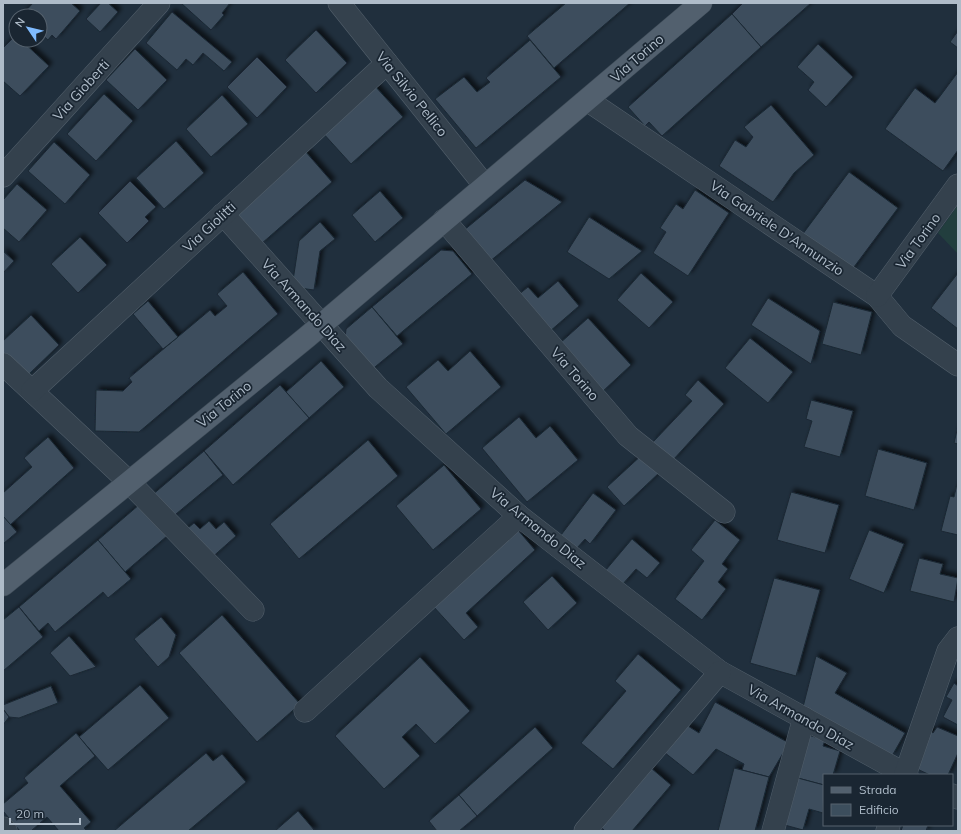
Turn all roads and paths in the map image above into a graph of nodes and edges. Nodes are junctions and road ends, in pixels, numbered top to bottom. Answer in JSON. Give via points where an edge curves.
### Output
{"nodes":[{"id":1,"x":159,"y":3,"type":"edge"},
{"id":2,"x":339,"y":3,"type":"edge"},
{"id":3,"x":701,"y":3,"type":"edge"},
{"id":4,"x":387,"y":63,"type":"junction"},
{"id":5,"x":587,"y":100,"type":"junction"},
{"id":6,"x":3,"y":176,"type":"edge"},
{"id":7,"x":958,"y":185,"type":"edge"},
{"id":8,"x":485,"y":186,"type":"junction"},
{"id":9,"x":223,"y":214,"type":"junction"},
{"id":10,"x":444,"y":220,"type":"junction"},
{"id":11,"x":877,"y":296,"type":"junction"},
{"id":12,"x":321,"y":324,"type":"junction"},
{"id":13,"x":3,"y":364,"type":"edge"},
{"id":14,"x":958,"y":366,"type":"edge"},
{"id":15,"x":32,"y":391,"type":"junction"},
{"id":16,"x":128,"y":481,"type":"junction"},
{"id":17,"x":724,"y":512,"type":"dead end"},
{"id":18,"x":520,"y":516,"type":"junction"},
{"id":19,"x":3,"y":585,"type":"edge"},
{"id":20,"x":253,"y":610,"type":"dead end"},
{"id":21,"x":958,"y":638,"type":"edge"},
{"id":22,"x":720,"y":672,"type":"junction"},
{"id":23,"x":305,"y":712,"type":"dead end"},
{"id":24,"x":804,"y":718,"type":"junction"},
{"id":25,"x":904,"y":774,"type":"edge"},
{"id":26,"x":906,"y":774,"type":"edge"},
{"id":27,"x":3,"y":828,"type":"edge"},
{"id":28,"x":6,"y":831,"type":"edge"},
{"id":29,"x":585,"y":831,"type":"edge"},
{"id":30,"x":773,"y":831,"type":"edge"}],
"edges":[{"from":1,"to":6,"type":"street","name":"Via Gioberti"},
{"from":2,"to":4,"type":"street","name":"Via Silvio Pellico"},
{"from":3,"to":5,"type":"main road","name":"Via Torino"},
{"from":4,"to":8,"type":"street","name":"Via Silvio Pellico"},
{"from":4,"to":9,"type":"street","name":"Via Giolitti"},
{"from":5,"to":8,"type":"main road","name":"Via Torino"},
{"from":5,"to":11,"type":"street","name":"Via Gabriele D'Annunzio"},
{"from":7,"to":11,"type":"street","name":"Via Torino"},
{"from":8,"to":10,"type":"main road","name":"Via Torino"},
{"from":9,"to":12,"type":"street","name":"Via Armando Diaz"},
{"from":9,"to":15,"type":"street","name":"Via Giolitti"},
{"from":10,"to":12,"type":"main road","name":"Via Torino"},
{"from":10,"to":17,"type":"street","name":"Via Torino","via":[[628,436]]},
{"from":11,"to":14,"type":"street","name":"Via Gabriele D'Annunzio","via":[[902,326]]},
{"from":12,"to":16,"type":"main road","name":"Via Torino"},
{"from":12,"to":18,"type":"street","name":"Via Armando Diaz","via":[[378,388]]},
{"from":13,"to":15,"type":"street"},
{"from":15,"to":16,"type":"street"},
{"from":16,"to":19,"type":"main road","name":"Via Torino"},
{"from":16,"to":20,"type":"street"},
{"from":18,"to":22,"type":"street","name":"Via Armando Diaz"},
{"from":18,"to":23,"type":"street"},
{"from":21,"to":26,"type":"street","via":[[948,651]]},
{"from":22,"to":24,"type":"street","name":"Via Armando Diaz"},
{"from":22,"to":29,"type":"street"},
{"from":24,"to":25,"type":"street","name":"Via Armando Diaz"},
{"from":24,"to":30,"type":"street"},
{"from":27,"to":28,"type":"street"}]}
